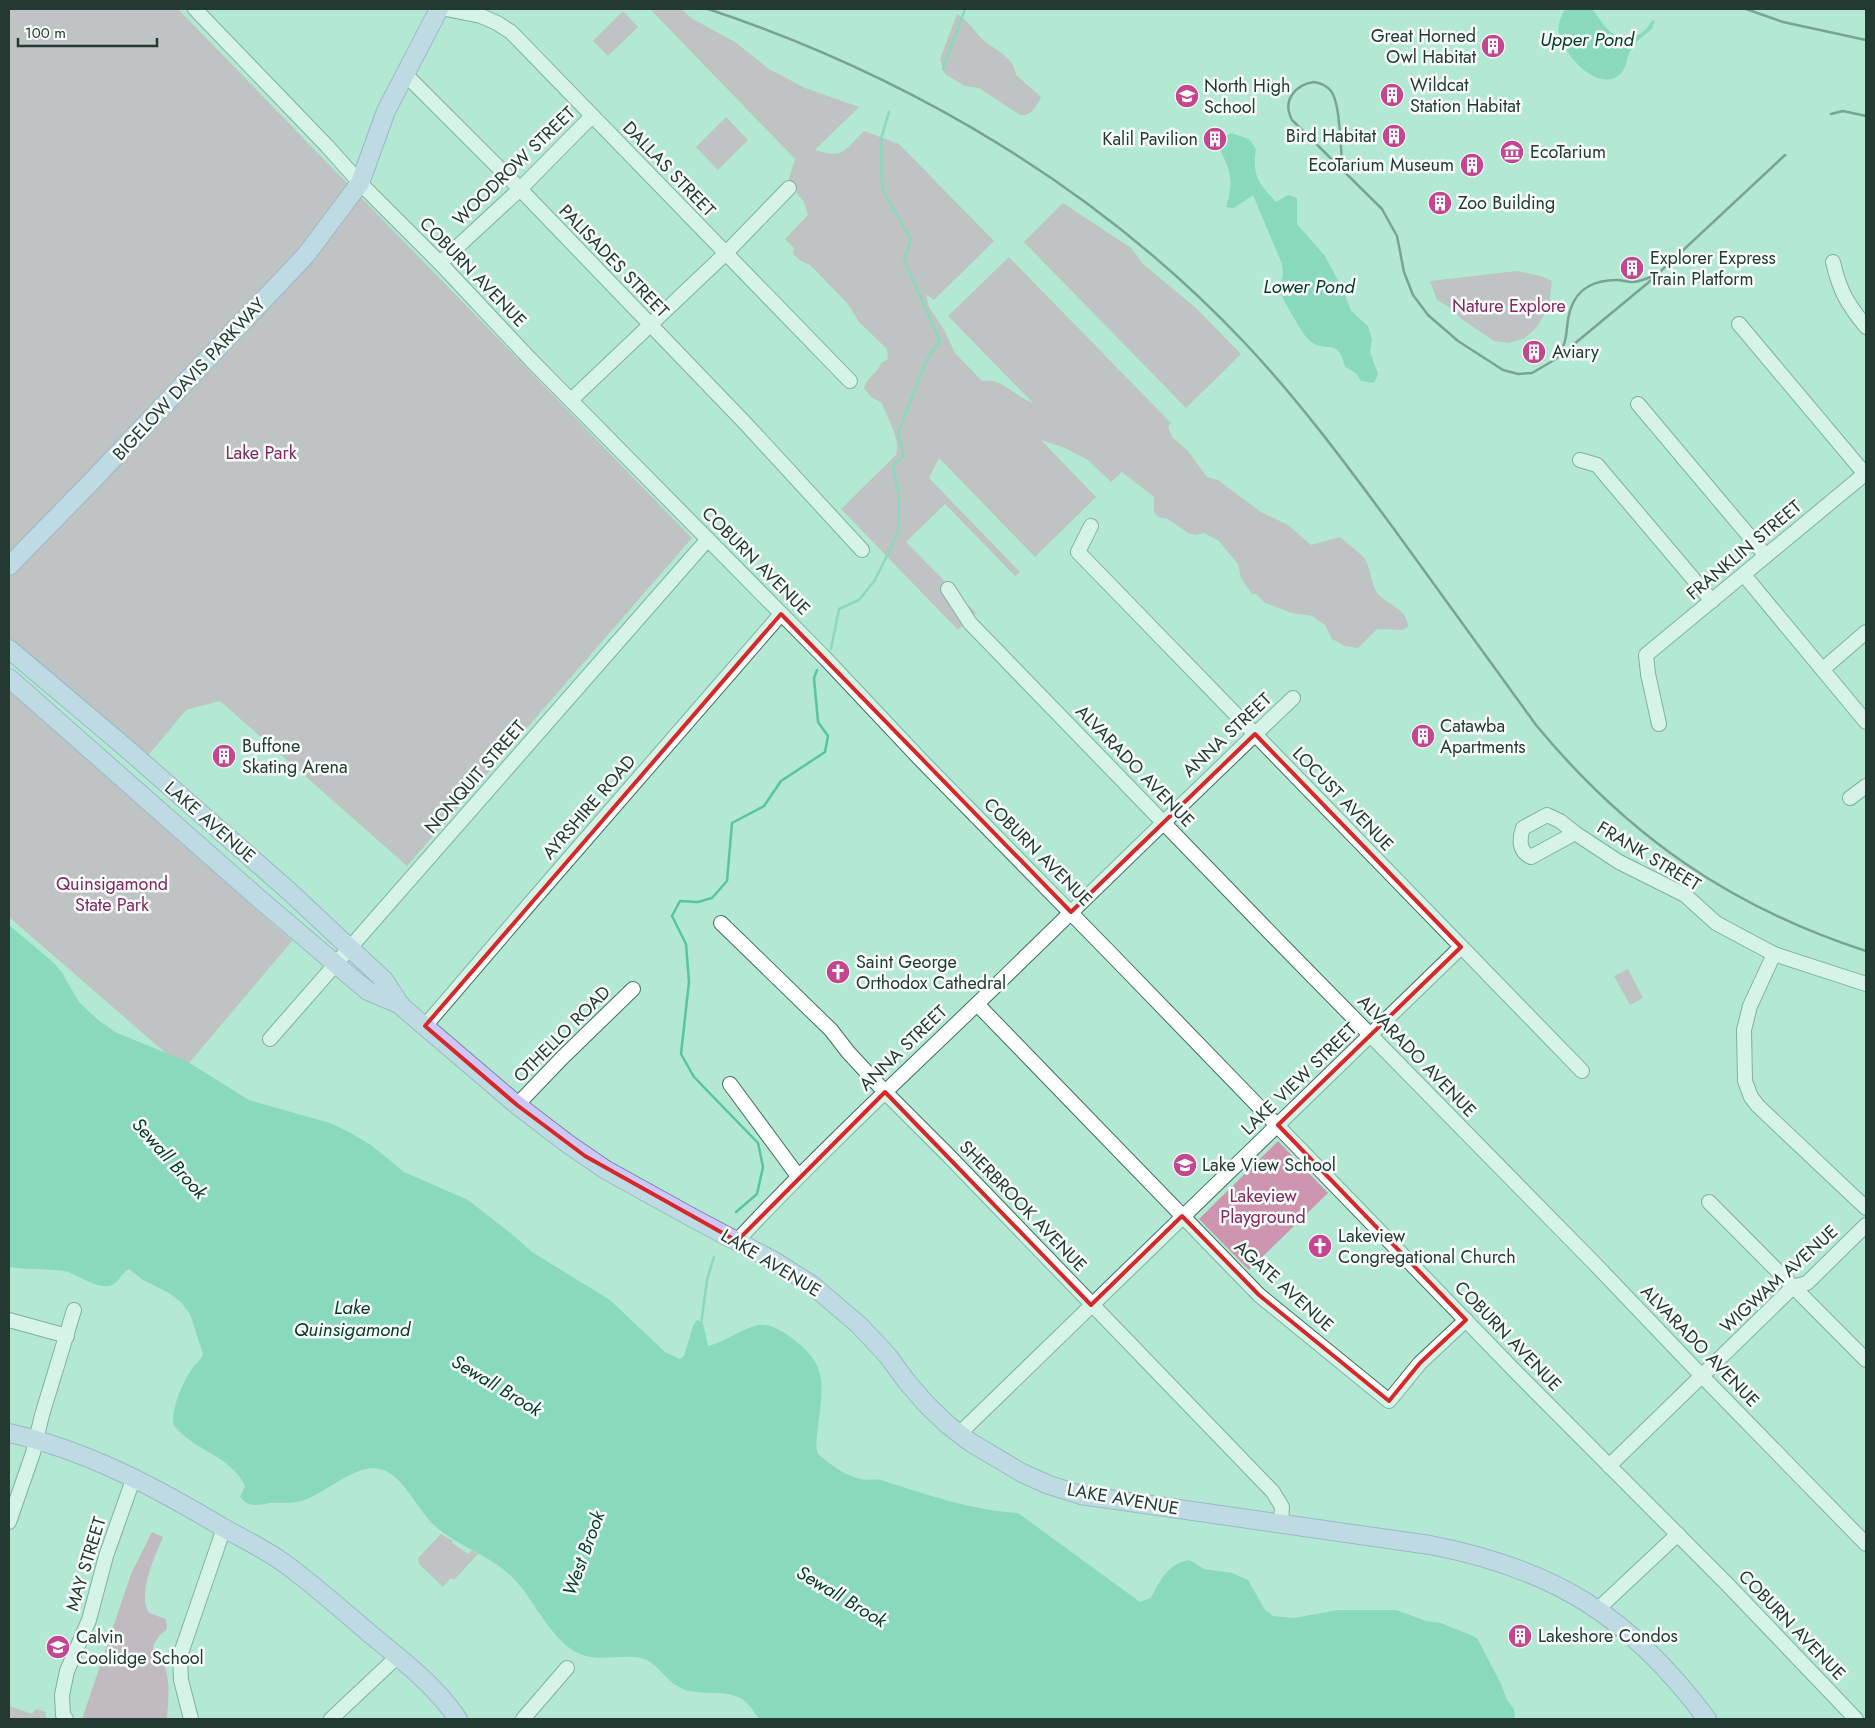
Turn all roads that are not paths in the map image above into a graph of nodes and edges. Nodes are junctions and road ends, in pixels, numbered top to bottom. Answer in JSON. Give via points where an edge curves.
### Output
{"nodes":[{"id":1,"x":195,"y":9,"type":"edge"},
{"id":2,"x":439,"y":9,"type":"edge"},
{"id":3,"x":446,"y":9,"type":"edge"},
{"id":4,"x":405,"y":74,"type":"junction"},
{"id":5,"x":592,"y":116,"type":"junction"},
{"id":6,"x":360,"y":183,"type":"junction"},
{"id":7,"x":789,"y":188,"type":"dead end"},
{"id":8,"x":520,"y":189,"type":"junction"},
{"id":9,"x":725,"y":254,"type":"junction"},
{"id":10,"x":1833,"y":262,"type":"dead end"},
{"id":11,"x":440,"y":264,"type":"junction"},
{"id":12,"x":1739,"y":324,"type":"dead end"},
{"id":13,"x":649,"y":326,"type":"junction"},
{"id":14,"x":1866,"y":327,"type":"edge"},
{"id":15,"x":850,"y":380,"type":"dead end"},
{"id":16,"x":571,"y":400,"type":"junction"},
{"id":17,"x":1638,"y":404,"type":"dead end"},
{"id":18,"x":1580,"y":460,"type":"dead end"},
{"id":19,"x":1866,"y":474,"type":"edge"},
{"id":20,"x":1091,"y":526,"type":"dead end"},
{"id":21,"x":708,"y":539,"type":"junction"},
{"id":22,"x":862,"y":550,"type":"dead end"},
{"id":23,"x":1766,"y":556,"type":"junction"},
{"id":24,"x":9,"y":566,"type":"edge"},
{"id":25,"x":1744,"y":575,"type":"junction"},
{"id":26,"x":948,"y":589,"type":"dead end"},
{"id":27,"x":1712,"y":601,"type":"junction"},
{"id":28,"x":782,"y":614,"type":"junction"},
{"id":29,"x":1866,"y":632,"type":"edge"},
{"id":30,"x":9,"y":649,"type":"edge"},
{"id":31,"x":1822,"y":669,"type":"junction"},
{"id":32,"x":9,"y":678,"type":"edge"},
{"id":33,"x":1293,"y":698,"type":"dead end"},
{"id":34,"x":1866,"y":722,"type":"edge"},
{"id":35,"x":1659,"y":724,"type":"dead end"},
{"id":36,"x":1255,"y":734,"type":"junction"},
{"id":37,"x":1866,"y":786,"type":"edge"},
{"id":38,"x":1850,"y":798,"type":"dead end"},
{"id":39,"x":1162,"y":822,"type":"junction"},
{"id":40,"x":1575,"y":833,"type":"dead end"},
{"id":41,"x":1071,"y":912,"type":"junction"},
{"id":42,"x":721,"y":923,"type":"dead end"},
{"id":43,"x":1461,"y":947,"type":"junction"},
{"id":44,"x":350,"y":949,"type":"junction"},
{"id":45,"x":1774,"y":954,"type":"junction"},
{"id":46,"x":336,"y":964,"type":"junction"},
{"id":47,"x":1866,"y":984,"type":"edge"},
{"id":48,"x":633,"y":989,"type":"dead end"},
{"id":49,"x":977,"y":1004,"type":"junction"},
{"id":50,"x":401,"y":1006,"type":"junction"},
{"id":51,"x":425,"y":1026,"type":"junction"},
{"id":52,"x":1371,"y":1036,"type":"junction"},
{"id":53,"x":270,"y":1040,"type":"dead end"},
{"id":54,"x":1582,"y":1071,"type":"dead end"},
{"id":55,"x":730,"y":1084,"type":"dead end"},
{"id":56,"x":885,"y":1092,"type":"junction"},
{"id":57,"x":517,"y":1105,"type":"junction"},
{"id":58,"x":1277,"y":1125,"type":"junction"},
{"id":59,"x":798,"y":1176,"type":"junction"},
{"id":60,"x":1709,"y":1202,"type":"dead end"},
{"id":61,"x":1866,"y":1208,"type":"edge"},
{"id":62,"x":1182,"y":1216,"type":"junction"},
{"id":63,"x":1866,"y":1225,"type":"edge"},
{"id":64,"x":737,"y":1241,"type":"junction"},
{"id":65,"x":1794,"y":1287,"type":"junction"},
{"id":66,"x":1091,"y":1305,"type":"junction"},
{"id":67,"x":74,"y":1310,"type":"dead end"},
{"id":68,"x":9,"y":1320,"type":"edge"},
{"id":69,"x":1466,"y":1320,"type":"junction"},
{"id":70,"x":67,"y":1336,"type":"junction"},
{"id":71,"x":1866,"y":1360,"type":"edge"},
{"id":72,"x":1701,"y":1376,"type":"junction"},
{"id":73,"x":9,"y":1433,"type":"edge"},
{"id":74,"x":959,"y":1434,"type":"junction"},
{"id":75,"x":36,"y":1441,"type":"junction"},
{"id":76,"x":1609,"y":1466,"type":"junction"},
{"id":77,"x":134,"y":1477,"type":"junction"},
{"id":78,"x":9,"y":1522,"type":"edge"},
{"id":79,"x":1281,"y":1524,"type":"junction"},
{"id":80,"x":224,"y":1528,"type":"junction"},
{"id":81,"x":1678,"y":1534,"type":"junction"},
{"id":82,"x":1866,"y":1544,"type":"edge"},
{"id":83,"x":1598,"y":1609,"type":"junction"},
{"id":84,"x":398,"y":1656,"type":"junction"},
{"id":85,"x":567,"y":1668,"type":"dead end"},
{"id":86,"x":66,"y":1719,"type":"edge"},
{"id":87,"x":191,"y":1719,"type":"edge"},
{"id":88,"x":331,"y":1719,"type":"edge"},
{"id":89,"x":458,"y":1719,"type":"edge"},
{"id":90,"x":523,"y":1719,"type":"edge"},
{"id":91,"x":1707,"y":1719,"type":"edge"},
{"id":92,"x":1856,"y":1719,"type":"edge"}],
"edges":[{"from":1,"to":6,"type":"street","name":"COBURN AVENUE"},
{"from":2,"to":4,"type":"main road","name":"BIGELOW DAVIS PARKWAY"},
{"from":3,"to":5,"type":"street","name":"DALLAS STREET","via":[[481,16],[511,32]]},
{"from":4,"to":6,"type":"main road","name":"BIGELOW DAVIS PARKWAY","via":[[378,130]]},
{"from":4,"to":8,"type":"street","name":"PALISADES STREET"},
{"from":5,"to":8,"type":"street","name":"WOODROW STREET"},
{"from":5,"to":9,"type":"street","name":"DALLAS STREET"},
{"from":6,"to":11,"type":"street","name":"COBURN AVENUE"},
{"from":6,"to":24,"type":"main road","name":"BIGELOW DAVIS PARKWAY","via":[[306,255]]},
{"from":7,"to":9,"type":"street"},
{"from":8,"to":11,"type":"street","name":"WOODROW STREET"},
{"from":8,"to":13,"type":"street","name":"PALISADES STREET"},
{"from":9,"to":13,"type":"street"},
{"from":9,"to":15,"type":"street","name":"DALLAS STREET"},
{"from":10,"to":14,"type":"street","via":[[1847,303]]},
{"from":11,"to":16,"type":"street","name":"COBURN AVENUE"},
{"from":12,"to":19,"type":"street"},
{"from":13,"to":16,"type":"street"},
{"from":13,"to":22,"type":"street","name":"PALISADES STREET"},
{"from":16,"to":21,"type":"street","name":"COBURN AVENUE"},
{"from":17,"to":23,"type":"street"},
{"from":18,"to":27,"type":"street","via":[[1597,465]]},
{"from":19,"to":23,"type":"street","name":"FRANKLIN STREET"},
{"from":20,"to":36,"type":"street","name":"LOCUST AVENUE","via":[[1078,552]]},
{"from":21,"to":28,"type":"street","name":"COBURN AVENUE"},
{"from":21,"to":44,"type":"street","name":"NONQUIT STREET"},
{"from":23,"to":25,"type":"street","name":"FRANKLIN STREET"},
{"from":25,"to":27,"type":"street","name":"FRANKLIN STREET"},
{"from":25,"to":31,"type":"street"},
{"from":26,"to":39,"type":"street","name":"ALVARADO AVENUE","via":[[970,624]]},
{"from":27,"to":35,"type":"street","name":"FRANKLIN STREET","via":[[1646,655]]},
{"from":28,"to":41,"type":"street","name":"COBURN AVENUE"},
{"from":28,"to":51,"type":"street","name":"AYRSHIRE ROAD"},
{"from":29,"to":31,"type":"street"},
{"from":30,"to":44,"type":"main road","name":"LAKE AVENUE","via":[[125,747]]},
{"from":31,"to":34,"type":"street"},
{"from":32,"to":46,"type":"main road","name":"LAKE AVENUE"},
{"from":33,"to":36,"type":"street","name":"ANNA STREET"},
{"from":36,"to":39,"type":"street","name":"ANNA STREET"},
{"from":36,"to":43,"type":"street","name":"LOCUST AVENUE"},
{"from":37,"to":38,"type":"street"},
{"from":39,"to":41,"type":"street","name":"ANNA STREET"},
{"from":39,"to":52,"type":"street","name":"ALVARADO AVENUE"},
{"from":40,"to":45,"type":"street","name":"FRANK STREET","via":[[1619,862],[1685,896],[1716,923]]},
{"from":41,"to":49,"type":"street","name":"ANNA STREET"},
{"from":41,"to":58,"type":"street","name":"COBURN AVENUE"},
{"from":42,"to":56,"type":"street","name":"SHERBROOK AVENUE","via":[[830,1030]]},
{"from":43,"to":52,"type":"street","name":"LAKE VIEW STREET"},
{"from":43,"to":54,"type":"street","name":"LOCUST AVENUE"},
{"from":44,"to":46,"type":"street","name":"NONQUIT STREET"},
{"from":44,"to":50,"type":"main road","name":"LAKE AVENUE","via":[[384,980]]},
{"from":45,"to":47,"type":"street","name":"FRANK STREET"},
{"from":45,"to":61,"type":"street","via":[[1746,1022],[1745,1074],[1749,1092],[1758,1106]]},
{"from":46,"to":50,"type":"main road","name":"LAKE AVENUE","via":[[368,991]]},
{"from":46,"to":53,"type":"street","name":"NONQUIT STREET"},
{"from":48,"to":57,"type":"street","name":"OTHELLO ROAD"},
{"from":49,"to":56,"type":"street","name":"ANNA STREET"},
{"from":49,"to":62,"type":"street","name":"AGATE AVENUE"},
{"from":50,"to":51,"type":"main road","name":"LAKE AVENUE"},
{"from":51,"to":57,"type":"main road","name":"LAKE AVENUE"},
{"from":52,"to":58,"type":"street","name":"LAKE VIEW STREET"},
{"from":52,"to":72,"type":"street","name":"ALVARADO AVENUE","via":[[1596,1264]]},
{"from":55,"to":59,"type":"street"},
{"from":56,"to":59,"type":"street","name":"ANNA STREET"},
{"from":56,"to":66,"type":"street","name":"SHERBROOK AVENUE"},
{"from":57,"to":64,"type":"main road","name":"LAKE AVENUE","via":[[606,1170]]},
{"from":58,"to":62,"type":"street","name":"LAKE VIEW STREET"},
{"from":58,"to":69,"type":"street","name":"COBURN AVENUE"},
{"from":59,"to":64,"type":"street","name":"ANNA STREET"},
{"from":60,"to":65,"type":"street"},
{"from":62,"to":66,"type":"street","name":"LAKE VIEW STREET"},
{"from":62,"to":69,"type":"street","name":"AGATE AVENUE","via":[[1259,1295],[1389,1401],[1420,1363]]},
{"from":63,"to":65,"type":"street","name":"WIGWAM AVENUE","via":[[1807,1283]]},
{"from":64,"to":74,"type":"main road","name":"LAKE AVENUE","via":[[785,1267],[836,1304],[888,1356],[927,1405]]},
{"from":65,"to":71,"type":"street"},
{"from":65,"to":72,"type":"street","name":"WIGWAM AVENUE"},
{"from":66,"to":74,"type":"street"},
{"from":66,"to":79,"type":"street","name":"SHERBROOK AVENUE","via":[[1274,1492],[1282,1507]]},
{"from":67,"to":70,"type":"street"},
{"from":68,"to":70,"type":"street"},
{"from":69,"to":76,"type":"street","name":"COBURN AVENUE"},
{"from":70,"to":75,"type":"street"},
{"from":72,"to":76,"type":"street","name":"WIGWAM AVENUE"},
{"from":72,"to":82,"type":"street","name":"ALVARADO AVENUE"},
{"from":73,"to":75,"type":"main road"},
{"from":74,"to":79,"type":"main road","name":"LAKE AVENUE","via":[[1022,1473],[1081,1495]]},
{"from":75,"to":77,"type":"main road"},
{"from":75,"to":78,"type":"street"},
{"from":76,"to":81,"type":"street","name":"COBURN AVENUE"},
{"from":77,"to":80,"type":"main road"},
{"from":77,"to":86,"type":"street","name":"MAY STREET","via":[[88,1620],[67,1671],[62,1696]]},
{"from":79,"to":83,"type":"main road","name":"LAKE AVENUE","via":[[1476,1555],[1537,1576]]},
{"from":80,"to":84,"type":"main road","via":[[284,1563]]},
{"from":80,"to":87,"type":"street","via":[[177,1643]]},
{"from":81,"to":83,"type":"street"},
{"from":81,"to":92,"type":"street","name":"COBURN AVENUE"},
{"from":83,"to":91,"type":"main road","name":"LAKE AVENUE","via":[[1654,1656]]},
{"from":84,"to":88,"type":"street"},
{"from":84,"to":89,"type":"main road","via":[[430,1684]]},
{"from":85,"to":90,"type":"street"}]}
